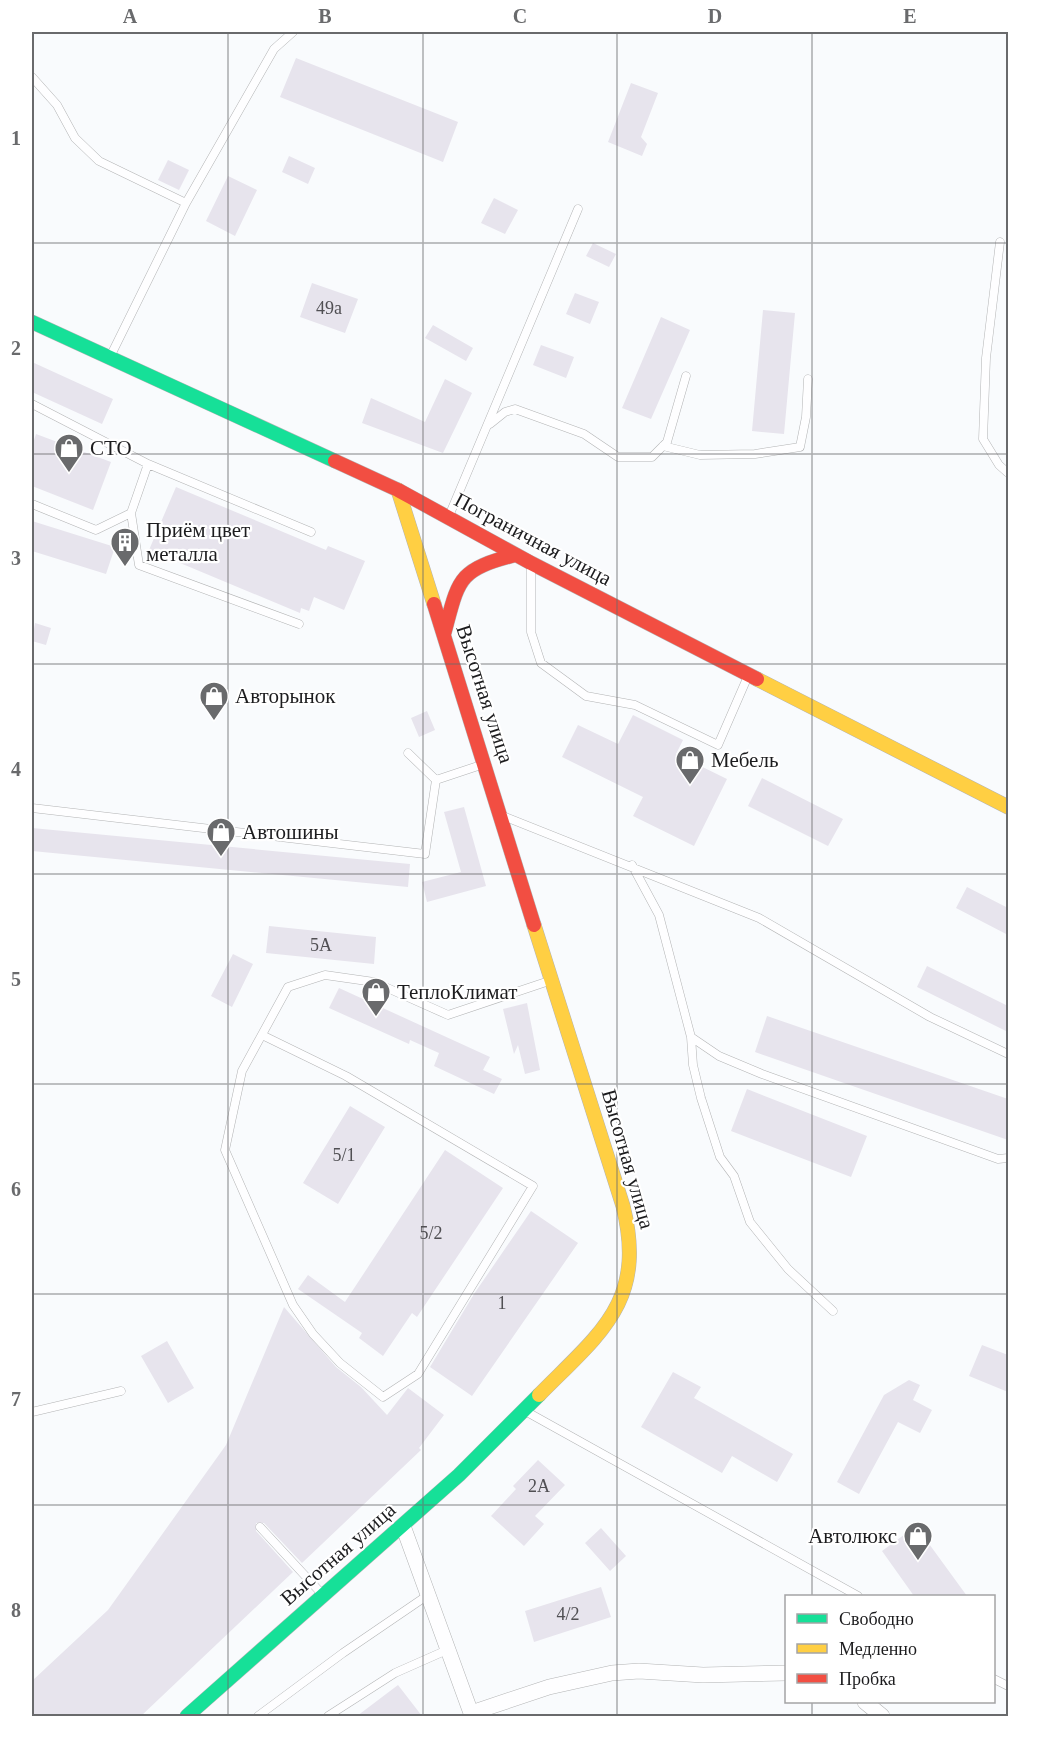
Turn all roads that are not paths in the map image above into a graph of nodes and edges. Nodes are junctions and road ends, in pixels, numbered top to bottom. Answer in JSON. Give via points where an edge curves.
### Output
{"nodes":[{"id":1,"x":293,"y":32,"type":"edge"},
{"id":2,"x":32,"y":77,"type":"edge"},
{"id":3,"x":186,"y":203,"type":"junction"},
{"id":4,"x":578,"y":209,"type":"dead end"},
{"id":5,"x":1000,"y":242,"type":"dead end"},
{"id":6,"x":32,"y":322,"type":"edge"},
{"id":7,"x":111,"y":357,"type":"junction"},
{"id":8,"x":686,"y":376,"type":"dead end"},
{"id":9,"x":808,"y":379,"type":"dead end"},
{"id":10,"x":32,"y":407,"type":"edge"},
{"id":11,"x":488,"y":425,"type":"junction"},
{"id":12,"x":663,"y":446,"type":"junction"},
{"id":13,"x":148,"y":464,"type":"junction"},
{"id":14,"x":1008,"y":473,"type":"edge"},
{"id":15,"x":398,"y":490,"type":"junction"},
{"id":16,"x":32,"y":504,"type":"edge"},
{"id":17,"x":130,"y":513,"type":"junction"},
{"id":18,"x":448,"y":517,"type":"junction"},
{"id":19,"x":311,"y":532,"type":"dead end"},
{"id":20,"x":515,"y":555,"type":"junction"},
{"id":21,"x":531,"y":563,"type":"junction"},
{"id":22,"x":299,"y":624,"type":"dead end"},
{"id":23,"x":444,"y":634,"type":"junction"},
{"id":24,"x":748,"y":676,"type":"junction"},
{"id":25,"x":408,"y":753,"type":"dead end"},
{"id":26,"x":485,"y":764,"type":"junction"},
{"id":27,"x":436,"y":780,"type":"junction"},
{"id":28,"x":1008,"y":807,"type":"edge"},
{"id":29,"x":32,"y":808,"type":"edge"},
{"id":30,"x":501,"y":815,"type":"junction"},
{"id":31,"x":632,"y":865,"type":"junction"},
{"id":32,"x":553,"y":980,"type":"junction"},
{"id":33,"x":262,"y":1035,"type":"junction"},
{"id":34,"x":691,"y":1037,"type":"junction"},
{"id":35,"x":1008,"y":1054,"type":"edge"},
{"id":36,"x":1008,"y":1158,"type":"edge"},
{"id":37,"x":833,"y":1311,"type":"dead end"},
{"id":38,"x":121,"y":1391,"type":"dead end"},
{"id":39,"x":526,"y":1411,"type":"junction"},
{"id":40,"x":32,"y":1412,"type":"edge"},
{"id":41,"x":403,"y":1526,"type":"junction"},
{"id":42,"x":260,"y":1527,"type":"dead end"},
{"id":43,"x":323,"y":1595,"type":"junction"},
{"id":44,"x":428,"y":1595,"type":"junction"},
{"id":45,"x":856,"y":1595,"type":"edge"},
{"id":46,"x":447,"y":1650,"type":"junction"},
{"id":47,"x":785,"y":1673,"type":"edge"},
{"id":48,"x":867,"y":1703,"type":"edge"},
{"id":49,"x":472,"y":1715,"type":"edge"},
{"id":50,"x":187,"y":1716,"type":"edge"},
{"id":51,"x":258,"y":1716,"type":"edge"},
{"id":52,"x":328,"y":1716,"type":"edge"},
{"id":53,"x":882,"y":1716,"type":"edge"}],
"edges":[{"from":1,"to":3,"type":"lane","via":[[274,49]]},
{"from":2,"to":3,"type":"lane","via":[[90,153],[110,168]]},
{"from":3,"to":7,"type":"lane"},
{"from":4,"to":11,"type":"lane"},
{"from":5,"to":14,"type":"lane","via":[[983,439]]},
{"from":6,"to":7,"type":"street","name":"Пограничная улица"},
{"from":7,"to":15,"type":"street","name":"Пограничная улица"},
{"from":8,"to":12,"type":"lane"},
{"from":9,"to":12,"type":"lane","via":[[800,447],[755,454],[700,455]]},
{"from":10,"to":13,"type":"lane"},
{"from":11,"to":12,"type":"lane","via":[[515,409],[584,434],[618,457],[652,457]]},
{"from":11,"to":18,"type":"lane"},
{"from":13,"to":17,"type":"lane"},
{"from":13,"to":19,"type":"lane"},
{"from":15,"to":18,"type":"street","name":"Пограничная улица"},
{"from":15,"to":23,"type":"street","name":"Высотная улица"},
{"from":16,"to":17,"type":"lane","via":[[96,530]]},
{"from":17,"to":22,"type":"lane","via":[[139,565]]},
{"from":18,"to":20,"type":"street","name":"Пограничная улица"},
{"from":20,"to":21,"type":"street","name":"Пограничная улица"},
{"from":20,"to":23,"type":"street","via":[[480,563],[465,573]]},
{"from":21,"to":24,"type":"street","name":"Пограничная улица"},
{"from":21,"to":24,"type":"lane","via":[[531,632],[541,663],[586,696],[635,705],[718,745]]},
{"from":23,"to":26,"type":"street","name":"Высотная улица"},
{"from":24,"to":28,"type":"street","name":"Пограничная улица"},
{"from":25,"to":27,"type":"lane"},
{"from":26,"to":27,"type":"lane"},
{"from":26,"to":30,"type":"street","name":"Высотная улица"},
{"from":27,"to":29,"type":"lane","via":[[424,854]]},
{"from":30,"to":31,"type":"lane"},
{"from":30,"to":32,"type":"street","name":"Высотная улица"},
{"from":31,"to":34,"type":"lane","via":[[659,915]]},
{"from":31,"to":35,"type":"lane","via":[[759,918],[930,1017]]},
{"from":32,"to":33,"type":"lane","via":[[448,1015],[374,982],[325,975],[288,987]]},
{"from":32,"to":39,"type":"street","name":"Высотная улица","via":[[626,1218],[631,1261],[624,1293],[606,1324]]},
{"from":33,"to":33,"type":"lane","via":[[242,1071],[225,1150],[293,1305],[340,1363],[383,1397],[418,1374],[533,1186],[346,1076]]},
{"from":34,"to":36,"type":"lane","via":[[719,1056],[762,1074],[998,1159]]},
{"from":34,"to":37,"type":"lane","via":[[693,1065],[712,1138],[734,1176],[750,1222],[788,1269]]},
{"from":38,"to":40,"type":"lane"},
{"from":39,"to":41,"type":"street","name":"Высотная улица"},
{"from":39,"to":45,"type":"lane"},
{"from":41,"to":43,"type":"street","name":"Высотная улица"},
{"from":41,"to":44,"type":"street"},
{"from":42,"to":43,"type":"lane"},
{"from":43,"to":50,"type":"street","name":"Высотная улица"},
{"from":44,"to":46,"type":"street"},
{"from":44,"to":51,"type":"lane"},
{"from":46,"to":49,"type":"street"},
{"from":46,"to":52,"type":"lane","via":[[395,1672]]},
{"from":47,"to":49,"type":"street","via":[[612,1673],[549,1687]]},
{"from":48,"to":53,"type":"street"}]}
